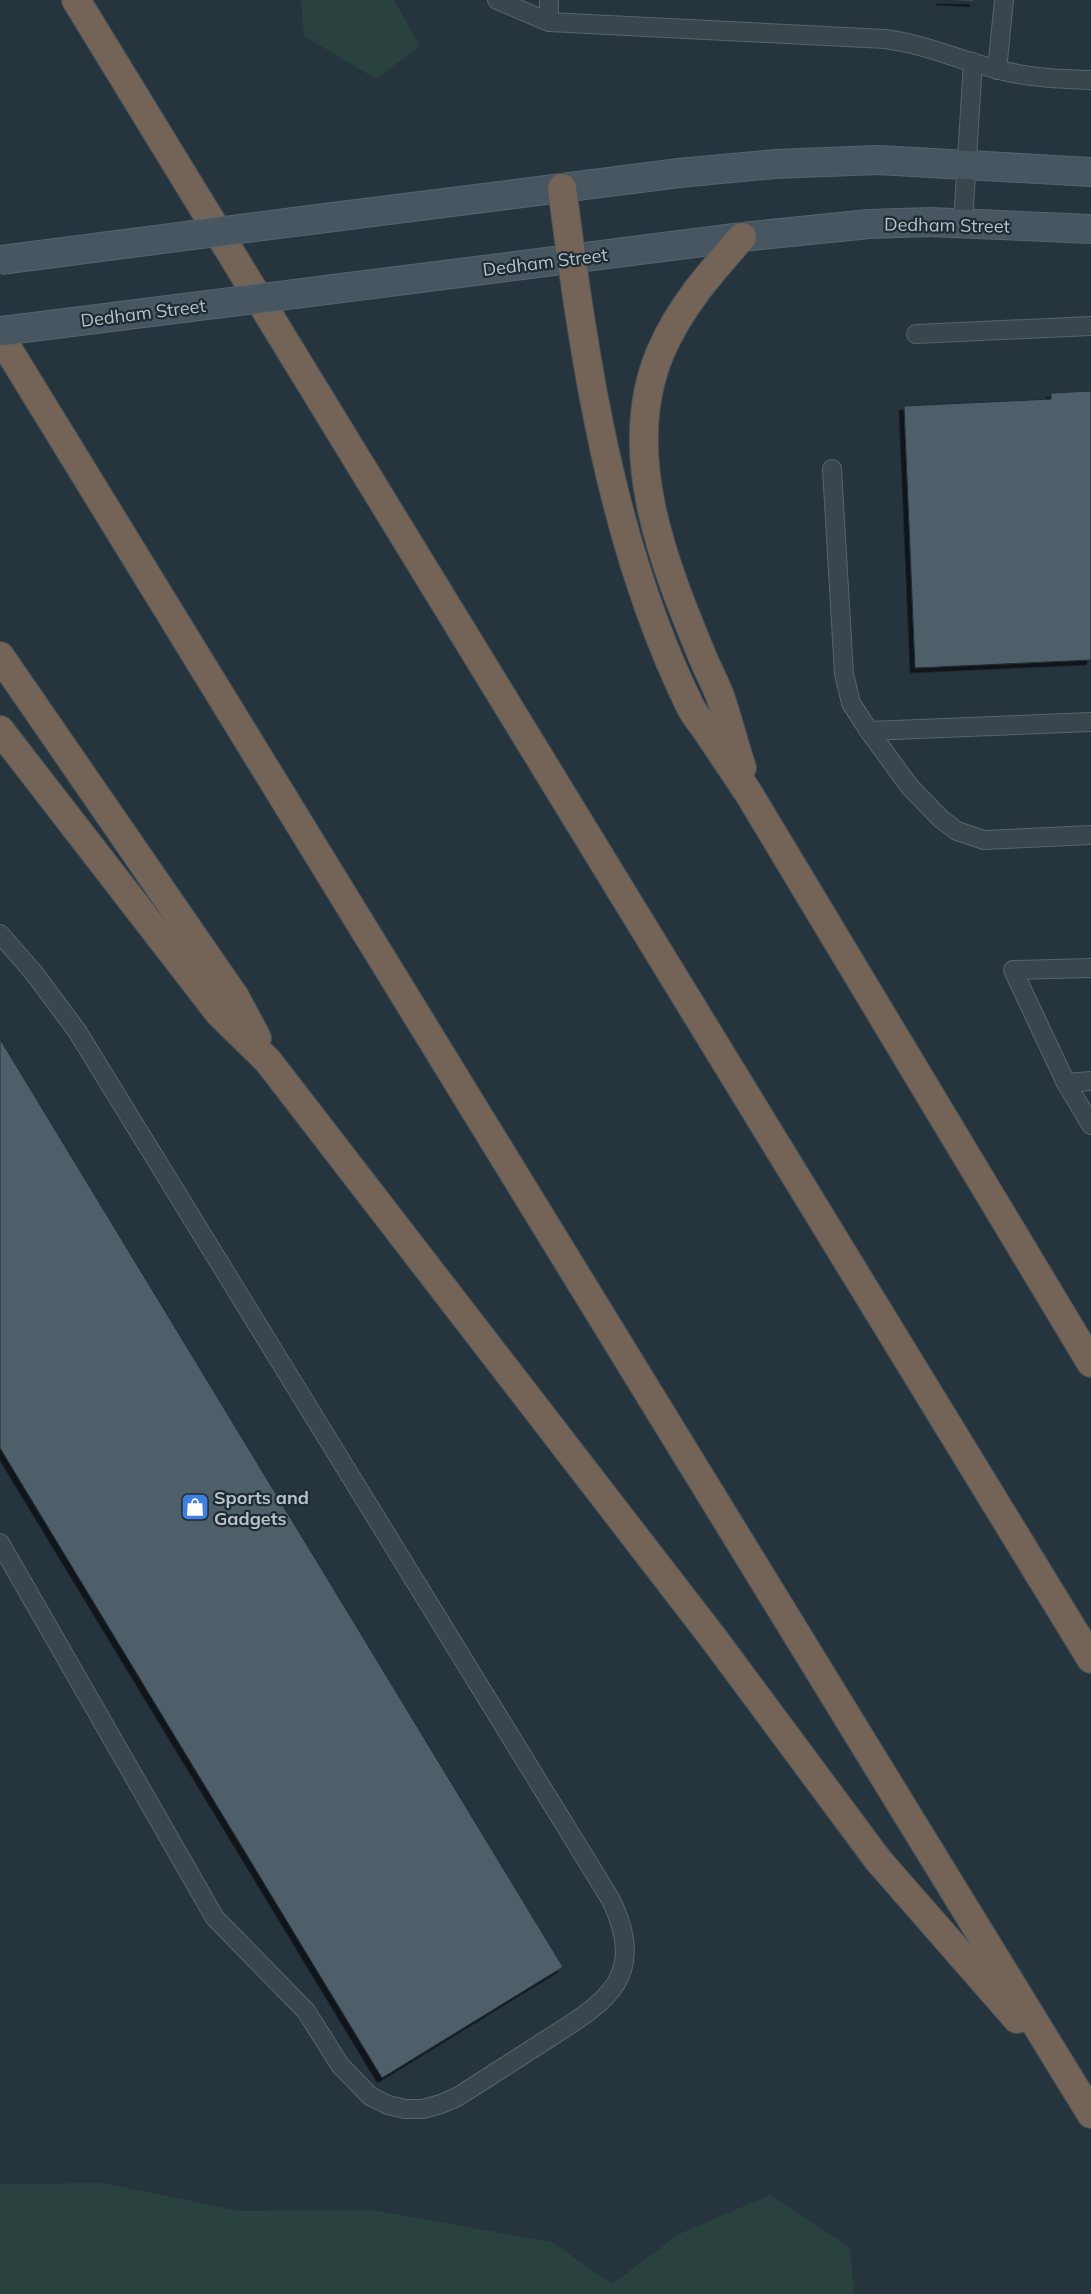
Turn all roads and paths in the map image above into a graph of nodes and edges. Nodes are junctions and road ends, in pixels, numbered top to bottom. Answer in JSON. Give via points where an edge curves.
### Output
{"nodes":[{"id":1,"x":76,"y":0,"type":"edge"},
{"id":2,"x":497,"y":0,"type":"edge"},
{"id":3,"x":549,"y":0,"type":"edge"},
{"id":4,"x":1004,"y":0,"type":"edge"},
{"id":5,"x":549,"y":22,"type":"junction"},
{"id":6,"x":973,"y":62,"type":"junction"},
{"id":7,"x":997,"y":70,"type":"junction"},
{"id":8,"x":1091,"y":80,"type":"edge"},
{"id":9,"x":966,"y":164,"type":"junction"},
{"id":10,"x":1091,"y":172,"type":"edge"},
{"id":11,"x":562,"y":188,"type":"junction"},
{"id":12,"x":963,"y":223,"type":"junction"},
{"id":13,"x":1091,"y":229,"type":"edge"},
{"id":14,"x":742,"y":237,"type":"junction"},
{"id":15,"x":571,"y":259,"type":"junction"},
{"id":16,"x":0,"y":260,"type":"edge"},
{"id":17,"x":1091,"y":326,"type":"edge"},
{"id":18,"x":0,"y":331,"type":"edge"},
{"id":19,"x":916,"y":334,"type":"dead end"},
{"id":20,"x":0,"y":336,"type":"edge"},
{"id":21,"x":832,"y":469,"type":"dead end"},
{"id":22,"x":0,"y":656,"type":"edge"},
{"id":23,"x":1091,"y":722,"type":"edge"},
{"id":24,"x":0,"y":730,"type":"edge"},
{"id":25,"x":868,"y":731,"type":"junction"},
{"id":26,"x":749,"y":794,"type":"junction"},
{"id":27,"x":1091,"y":835,"type":"edge"},
{"id":28,"x":0,"y":934,"type":"edge"},
{"id":29,"x":1091,"y":968,"type":"edge"},
{"id":30,"x":268,"y":1061,"type":"junction"},
{"id":31,"x":1091,"y":1081,"type":"edge"},
{"id":32,"x":1066,"y":1083,"type":"junction"},
{"id":33,"x":1091,"y":1124,"type":"edge"},
{"id":34,"x":1091,"y":1362,"type":"edge"},
{"id":35,"x":0,"y":1543,"type":"edge"},
{"id":36,"x":1091,"y":1659,"type":"edge"},
{"id":37,"x":1070,"y":2080,"type":"junction"},
{"id":38,"x":1091,"y":2114,"type":"edge"}],
"edges":[{"from":1,"to":36,"type":"highway"},
{"from":2,"to":5,"type":"lane"},
{"from":3,"to":5,"type":"lane"},
{"from":4,"to":7,"type":"lane"},
{"from":5,"to":6,"type":"lane","via":[[885,39],[922,46]]},
{"from":6,"to":7,"type":"lane"},
{"from":6,"to":9,"type":"lane"},
{"from":7,"to":8,"type":"lane","via":[[1033,77]]},
{"from":9,"to":10,"type":"main road"},
{"from":9,"to":11,"type":"main road","via":[[869,160],[800,162],[711,169]]},
{"from":9,"to":12,"type":"lane"},
{"from":11,"to":15,"type":"highway"},
{"from":11,"to":16,"type":"main road","bridge":true},
{"from":12,"to":13,"type":"main road","name":"Dedham Street"},
{"from":12,"to":14,"type":"main road","name":"Dedham Street","via":[[900,222]]},
{"from":14,"to":15,"type":"main road","name":"Dedham Street"},
{"from":14,"to":26,"type":"highway","via":[[701,283],[670,332],[650,385],[644,440],[648,488],[658,533],[689,622],[720,695]]},
{"from":15,"to":18,"type":"main road","name":"Dedham Street","bridge":true},
{"from":15,"to":26,"type":"highway","via":[[606,460],[645,595],[691,708]]},
{"from":17,"to":19,"type":"lane"},
{"from":20,"to":37,"type":"highway"},
{"from":21,"to":25,"type":"lane","via":[[844,674],[851,703]]},
{"from":22,"to":30,"type":"highway","via":[[235,996]]},
{"from":23,"to":25,"type":"lane"},
{"from":24,"to":30,"type":"highway","via":[[219,1012]]},
{"from":25,"to":27,"type":"lane","via":[[910,787],[956,830],[984,840]]},
{"from":26,"to":34,"type":"highway"},
{"from":28,"to":35,"type":"lane","via":[[76,1030],[612,1900],[620,1917],[625,1950],[616,1984],[593,2010],[459,2096],[423,2109],[388,2105],[370,2096],[340,2065],[306,2011],[215,1918]]},
{"from":29,"to":32,"type":"lane","via":[[1013,970]]},
{"from":30,"to":37,"type":"highway","via":[[714,1639],[878,1860]]},
{"from":31,"to":32,"type":"lane"},
{"from":32,"to":33,"type":"lane"},
{"from":37,"to":38,"type":"highway"}]}
